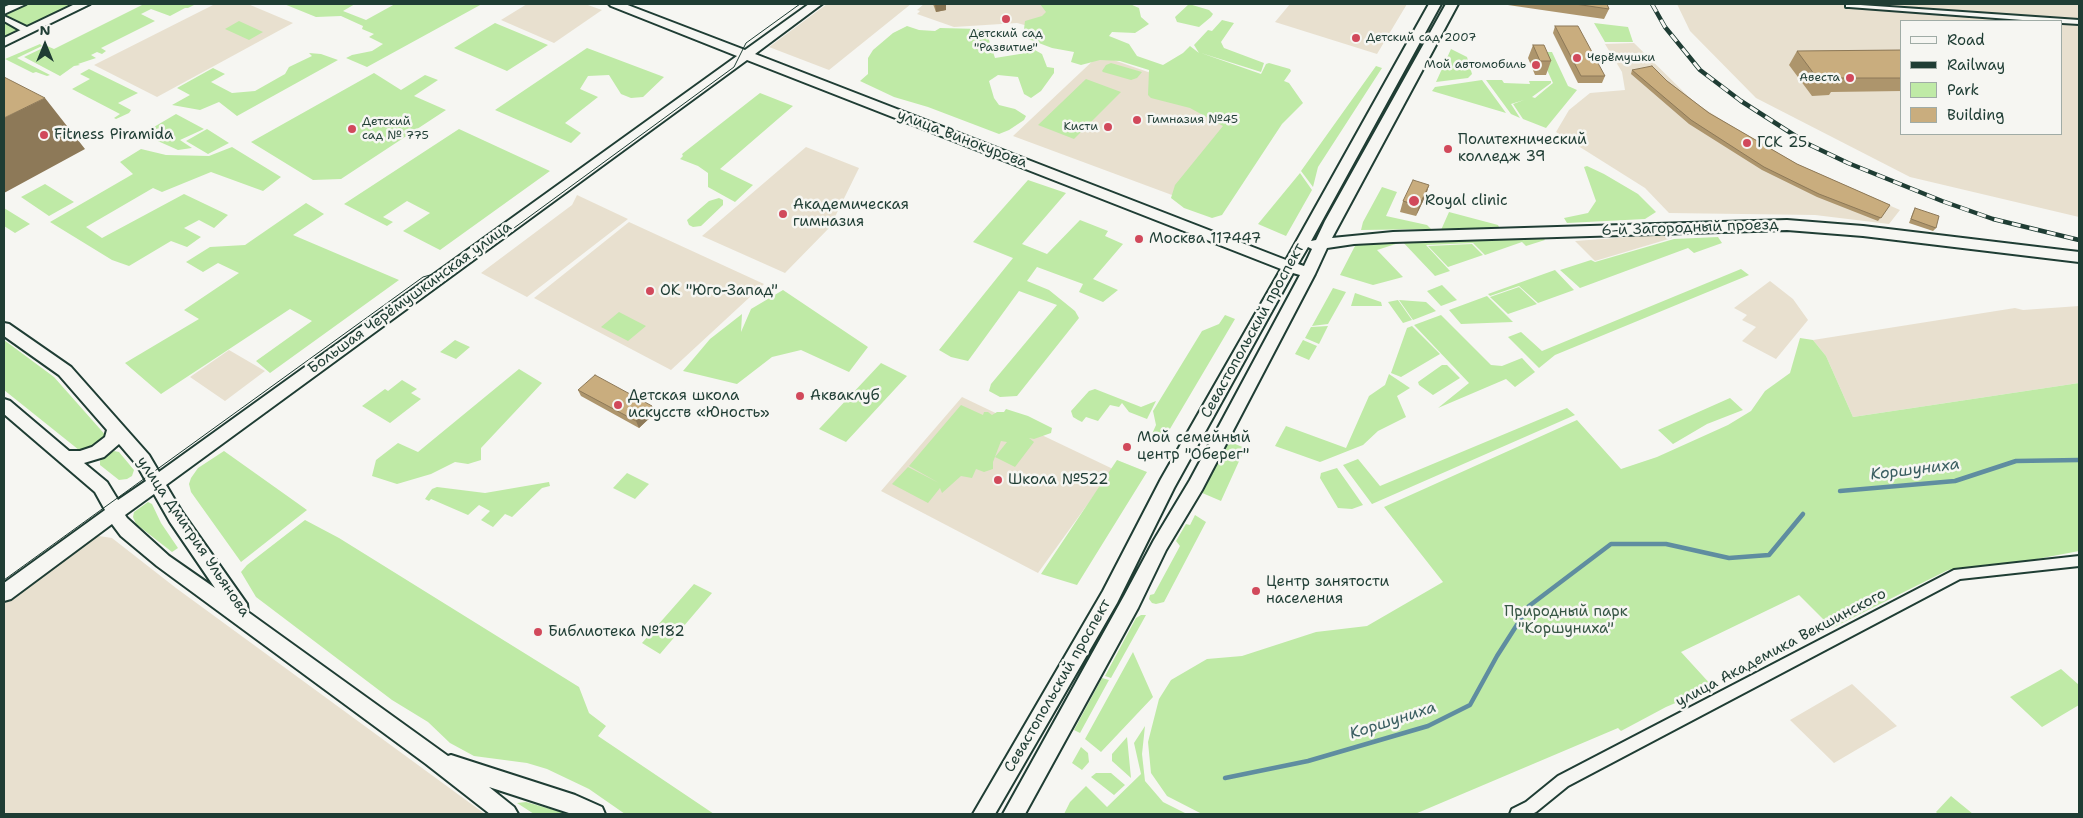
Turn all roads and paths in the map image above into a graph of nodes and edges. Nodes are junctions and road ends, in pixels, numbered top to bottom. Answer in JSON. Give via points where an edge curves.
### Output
{"nodes":[{"id":1,"x":20,"y":4,"type":"edge"},
{"id":2,"x":84,"y":4,"type":"edge"},
{"id":3,"x":615,"y":4,"type":"edge"},
{"id":4,"x":816,"y":4,"type":"edge"},
{"id":5,"x":1435,"y":4,"type":"edge"},
{"id":6,"x":1452,"y":4,"type":"edge"},
{"id":7,"x":1848,"y":5,"type":"edge"},
{"id":8,"x":4,"y":11,"type":"edge"},
{"id":9,"x":4,"y":18,"type":"edge"},
{"id":10,"x":2052,"y":20,"type":"edge"},
{"id":11,"x":2063,"y":21,"type":"edge"},
{"id":12,"x":2079,"y":22,"type":"edge"},
{"id":13,"x":28,"y":31,"type":"junction"},
{"id":14,"x":4,"y":42,"type":"edge"},
{"id":15,"x":747,"y":55,"type":"junction"},
{"id":16,"x":1321,"y":244,"type":"junction"},
{"id":17,"x":1300,"y":248,"type":"junction"},
{"id":18,"x":2079,"y":258,"type":"edge"},
{"id":19,"x":1290,"y":266,"type":"junction"},
{"id":20,"x":1308,"y":274,"type":"junction"},
{"id":21,"x":4,"y":328,"type":"edge"},
{"id":22,"x":4,"y":405,"type":"edge"},
{"id":23,"x":116,"y":429,"type":"junction"},
{"id":24,"x":131,"y":445,"type":"junction"},
{"id":25,"x":65,"y":457,"type":"junction"},
{"id":26,"x":88,"y":476,"type":"junction"},
{"id":27,"x":157,"y":482,"type":"junction"},
{"id":28,"x":115,"y":512,"type":"junction"},
{"id":29,"x":2079,"y":561,"type":"edge"},
{"id":30,"x":4,"y":593,"type":"edge"},
{"id":31,"x":251,"y":624,"type":"junction"},
{"id":32,"x":433,"y":757,"type":"junction"},
{"id":33,"x":507,"y":814,"type":"edge"},
{"id":34,"x":595,"y":814,"type":"edge"},
{"id":35,"x":983,"y":814,"type":"edge"},
{"id":36,"x":1014,"y":814,"type":"edge"},
{"id":37,"x":1517,"y":814,"type":"edge"}],
"edges":[{"from":1,"to":8,"type":"main road"},
{"from":2,"to":13,"type":"street"},
{"from":3,"to":15,"type":"main road","name":"улица Винокурова"},
{"from":4,"to":15,"type":"main road","name":"Большая Черёмушкинская улица"},
{"from":5,"to":17,"type":"main road","name":"Севастопольский проспект"},
{"from":6,"to":16,"type":"main road","name":"Севастопольский проспект"},
{"from":7,"to":10,"type":"street"},
{"from":9,"to":13,"type":"street"},
{"from":11,"to":12,"type":"street"},
{"from":13,"to":14,"type":"street"},
{"from":15,"to":19,"type":"main road","name":"улица Винокурова"},
{"from":15,"to":27,"type":"main road","name":"Большая Черёмушкинская улица"},
{"from":16,"to":17,"type":"main road","name":"6-й Загородный проезд"},
{"from":16,"to":18,"type":"main road","name":"6-й Загородный проезд","via":[[1393,237],[1786,225],[1863,231]]},
{"from":16,"to":20,"type":"main road","name":"Севастопольский проспект"},
{"from":17,"to":19,"type":"main road","name":"Севастопольский проспект"},
{"from":19,"to":20,"type":"main road","name":"улица Винокурова"},
{"from":19,"to":35,"type":"main road","name":"Севастопольский проспект","via":[[1167,484],[1110,597]]},
{"from":20,"to":36,"type":"main road","name":"Севастопольский проспект","via":[[1196,485]]},
{"from":21,"to":23,"type":"main road","name":"улица Дмитрия Ульянова","via":[[65,371]]},
{"from":22,"to":25,"type":"main road","name":"улица Дмитрия Ульянова"},
{"from":23,"to":24,"type":"main road","name":"улица Дмитрия Ульянова"},
{"from":23,"to":25,"type":"main road","via":[[112,441],[98,452],[80,458]]},
{"from":24,"to":26,"type":"main road","via":[[102,455],[92,465]]},
{"from":24,"to":27,"type":"main road","name":"улица Дмитрия Ульянова"},
{"from":25,"to":26,"type":"main road","name":"улица Дмитрия Ульянова"},
{"from":26,"to":28,"type":"main road","name":"улица Дмитрия Ульянова","via":[[107,494]]},
{"from":27,"to":28,"type":"main road","name":"Большая Черёмушкинская улица"},
{"from":27,"to":31,"type":"main road","name":"улица Дмитрия Ульянова","via":[[176,517]]},
{"from":28,"to":30,"type":"main road","name":"Большая Черёмушкинская улица"},
{"from":28,"to":31,"type":"main road","name":"улица Дмитрия Ульянова","via":[[127,531],[163,561]]},
{"from":29,"to":37,"type":"street","name":"улица Академика Векшинского","via":[[1958,574],[1569,777]]},
{"from":31,"to":32,"type":"main road","name":"улица Дмитрия Ульянова"},
{"from":32,"to":33,"type":"street","name":"улица Дмитрия Ульянова"},
{"from":32,"to":34,"type":"main road","name":"улица Дмитрия Ульянова","via":[[461,769],[575,804]]}]}
